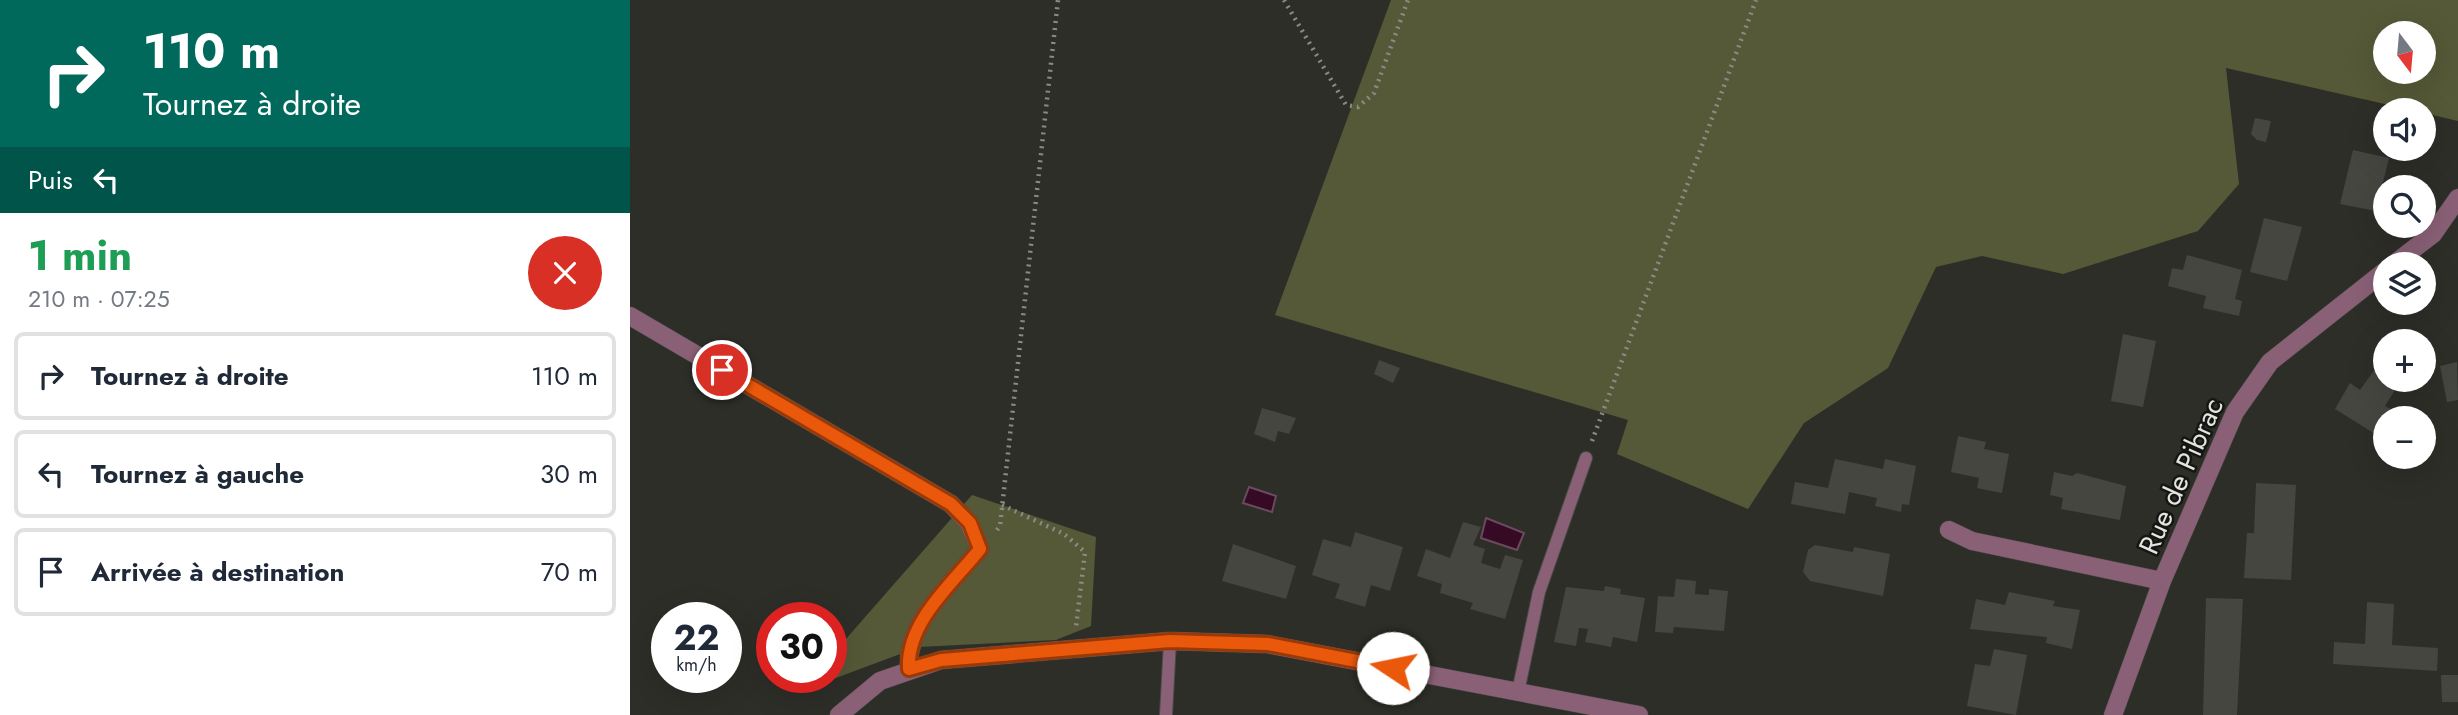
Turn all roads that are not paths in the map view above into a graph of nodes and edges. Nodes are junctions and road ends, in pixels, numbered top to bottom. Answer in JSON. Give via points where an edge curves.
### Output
{"nodes":[{"id":1,"x":2458,"y":198,"type":"edge"},
{"id":2,"x":2409,"y":252,"type":"edge"},
{"id":3,"x":2373,"y":280,"type":"edge"},
{"id":4,"x":630,"y":316,"type":"edge"},
{"id":5,"x":1586,"y":458,"type":"road end"},
{"id":6,"x":1949,"y":530,"type":"dead end"},
{"id":7,"x":2162,"y":581,"type":"junction"},
{"id":8,"x":1170,"y":641,"type":"junction"},
{"id":9,"x":909,"y":669,"type":"junction"},
{"id":10,"x":1518,"y":692,"type":"junction"},
{"id":11,"x":839,"y":715,"type":"edge"},
{"id":12,"x":1166,"y":715,"type":"edge"},
{"id":13,"x":1639,"y":715,"type":"edge"},
{"id":14,"x":2113,"y":715,"type":"edge"}],
"edges":[{"from":1,"to":2,"type":"street","via":[[2432,234]]},
{"from":3,"to":7,"type":"street","name":"Rue de Pibrac","via":[[2270,362],[2235,412]]},
{"from":4,"to":9,"type":"street","via":[[951,504],[970,523],[980,549],[921,621],[908,654]]},
{"from":5,"to":10,"type":"lane","via":[[1539,592]]},
{"from":6,"to":7,"type":"street","via":[[1972,541]]},
{"from":7,"to":14,"type":"street","name":"Rue de Pibrac"},
{"from":8,"to":9,"type":"street","via":[[941,660]]},
{"from":8,"to":10,"type":"street","via":[[1268,644]]},
{"from":8,"to":12,"type":"lane"},
{"from":9,"to":11,"type":"street","via":[[880,681]]},
{"from":10,"to":13,"type":"street"}]}
